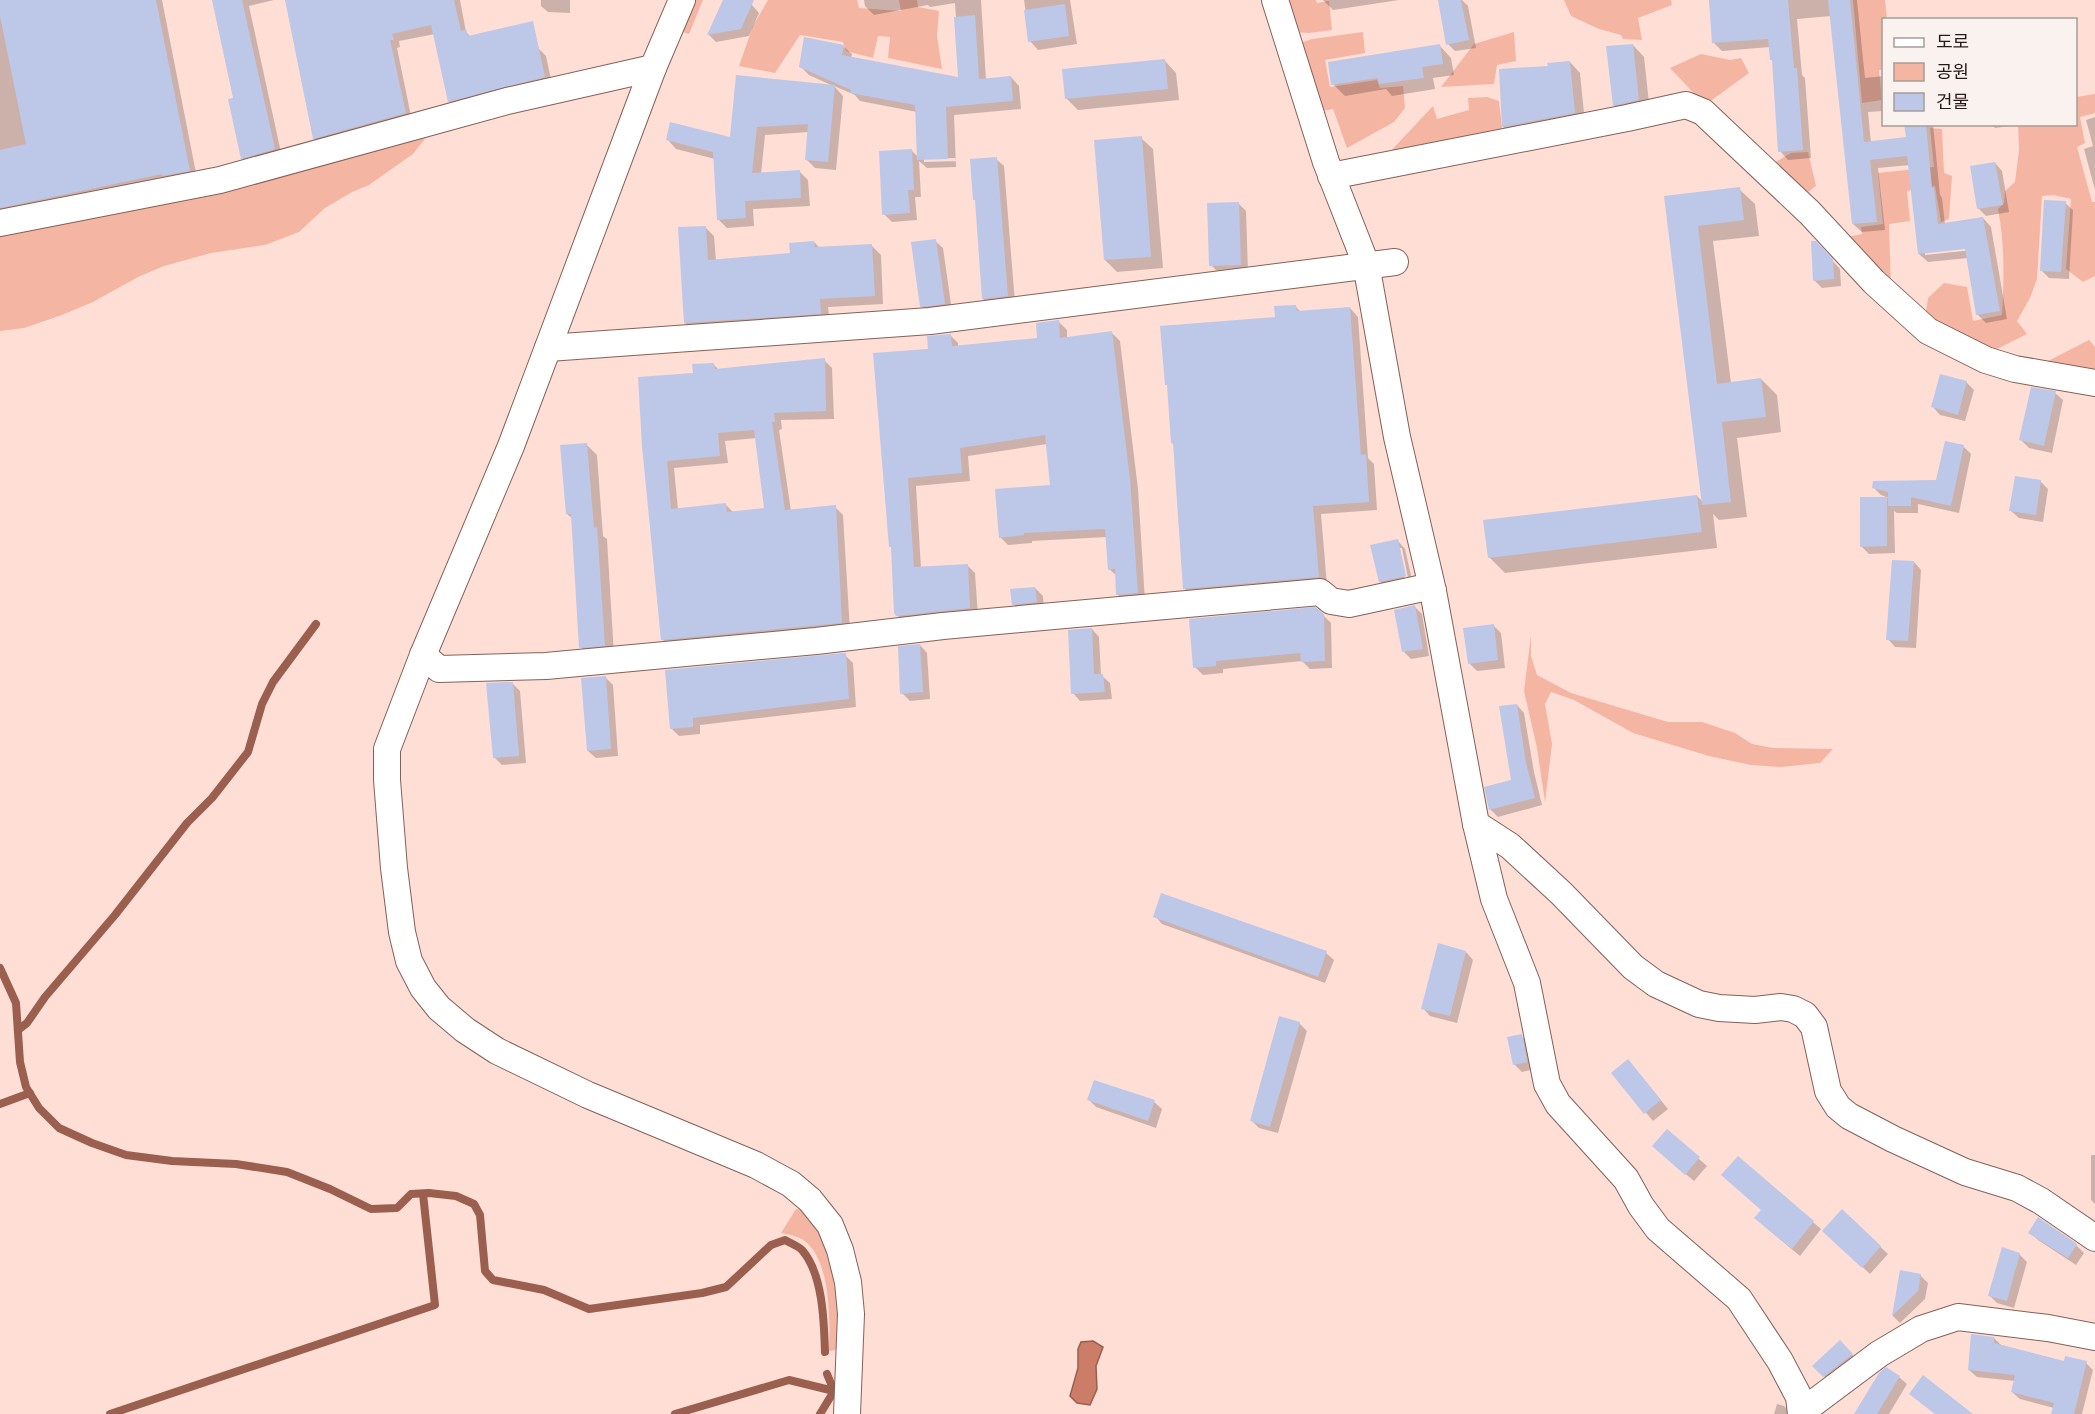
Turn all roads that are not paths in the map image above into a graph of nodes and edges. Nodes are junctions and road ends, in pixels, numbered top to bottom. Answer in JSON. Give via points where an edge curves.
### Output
{"nodes":[{"id":1,"x":682,"y":0,"type":"edge"},
{"id":2,"x":1275,"y":0,"type":"edge"},
{"id":3,"x":653,"y":68,"type":"junction"},
{"id":4,"x":1331,"y":176,"type":"junction"},
{"id":5,"x":0,"y":223,"type":"edge"},
{"id":6,"x":1395,"y":262,"type":"dead end"},
{"id":7,"x":1366,"y":264,"type":"junction"},
{"id":8,"x":548,"y":348,"type":"junction"},
{"id":9,"x":2095,"y":383,"type":"edge"},
{"id":10,"x":1433,"y":591,"type":"junction"},
{"id":11,"x":423,"y":655,"type":"junction"},
{"id":12,"x":1476,"y":824,"type":"junction"},
{"id":13,"x":2095,"y":1238,"type":"edge"},
{"id":14,"x":2095,"y":1337,"type":"edge"},
{"id":15,"x":847,"y":1414,"type":"edge"},
{"id":16,"x":1803,"y":1414,"type":"edge"}],
"edges":[{"from":1,"to":3,"type":"street"},
{"from":2,"to":4,"type":"street"},
{"from":3,"to":5,"type":"street","via":[[507,101],[220,180]]},
{"from":3,"to":8,"type":"street"},
{"from":4,"to":7,"type":"street"},
{"from":4,"to":9,"type":"street","via":[[1686,105],[1703,112],[1928,331],[1986,360],[2014,369]]},
{"from":6,"to":7,"type":"street"},
{"from":7,"to":8,"type":"street","via":[[930,321]]},
{"from":7,"to":10,"type":"street","via":[[1397,437]]},
{"from":8,"to":11,"type":"street"},
{"from":10,"to":11,"type":"street","via":[[1423,588],[1349,604],[1331,602],[1320,592],[546,666],[439,669]]},
{"from":10,"to":12,"type":"street"},
{"from":11,"to":15,"type":"street","via":[[387,749],[402,932],[409,961],[423,987],[439,1008],[497,1051],[588,1095],[756,1165],[791,1184],[810,1200],[830,1225],[848,1281],[851,1314]]},
{"from":12,"to":13,"type":"street","via":[[1510,846],[1656,984],[1699,1004],[1755,1010],[1781,1007],[1805,1015],[1814,1027],[1828,1091],[1849,1116],[1965,1172],[2017,1188]]},
{"from":12,"to":16,"type":"street","via":[[1494,899],[1527,983],[1547,1084],[1558,1104],[1626,1179],[1658,1229],[1739,1299],[1780,1361],[1799,1397]]},
{"from":14,"to":16,"type":"street","via":[[1958,1317],[1921,1329],[1879,1354]]}]}
